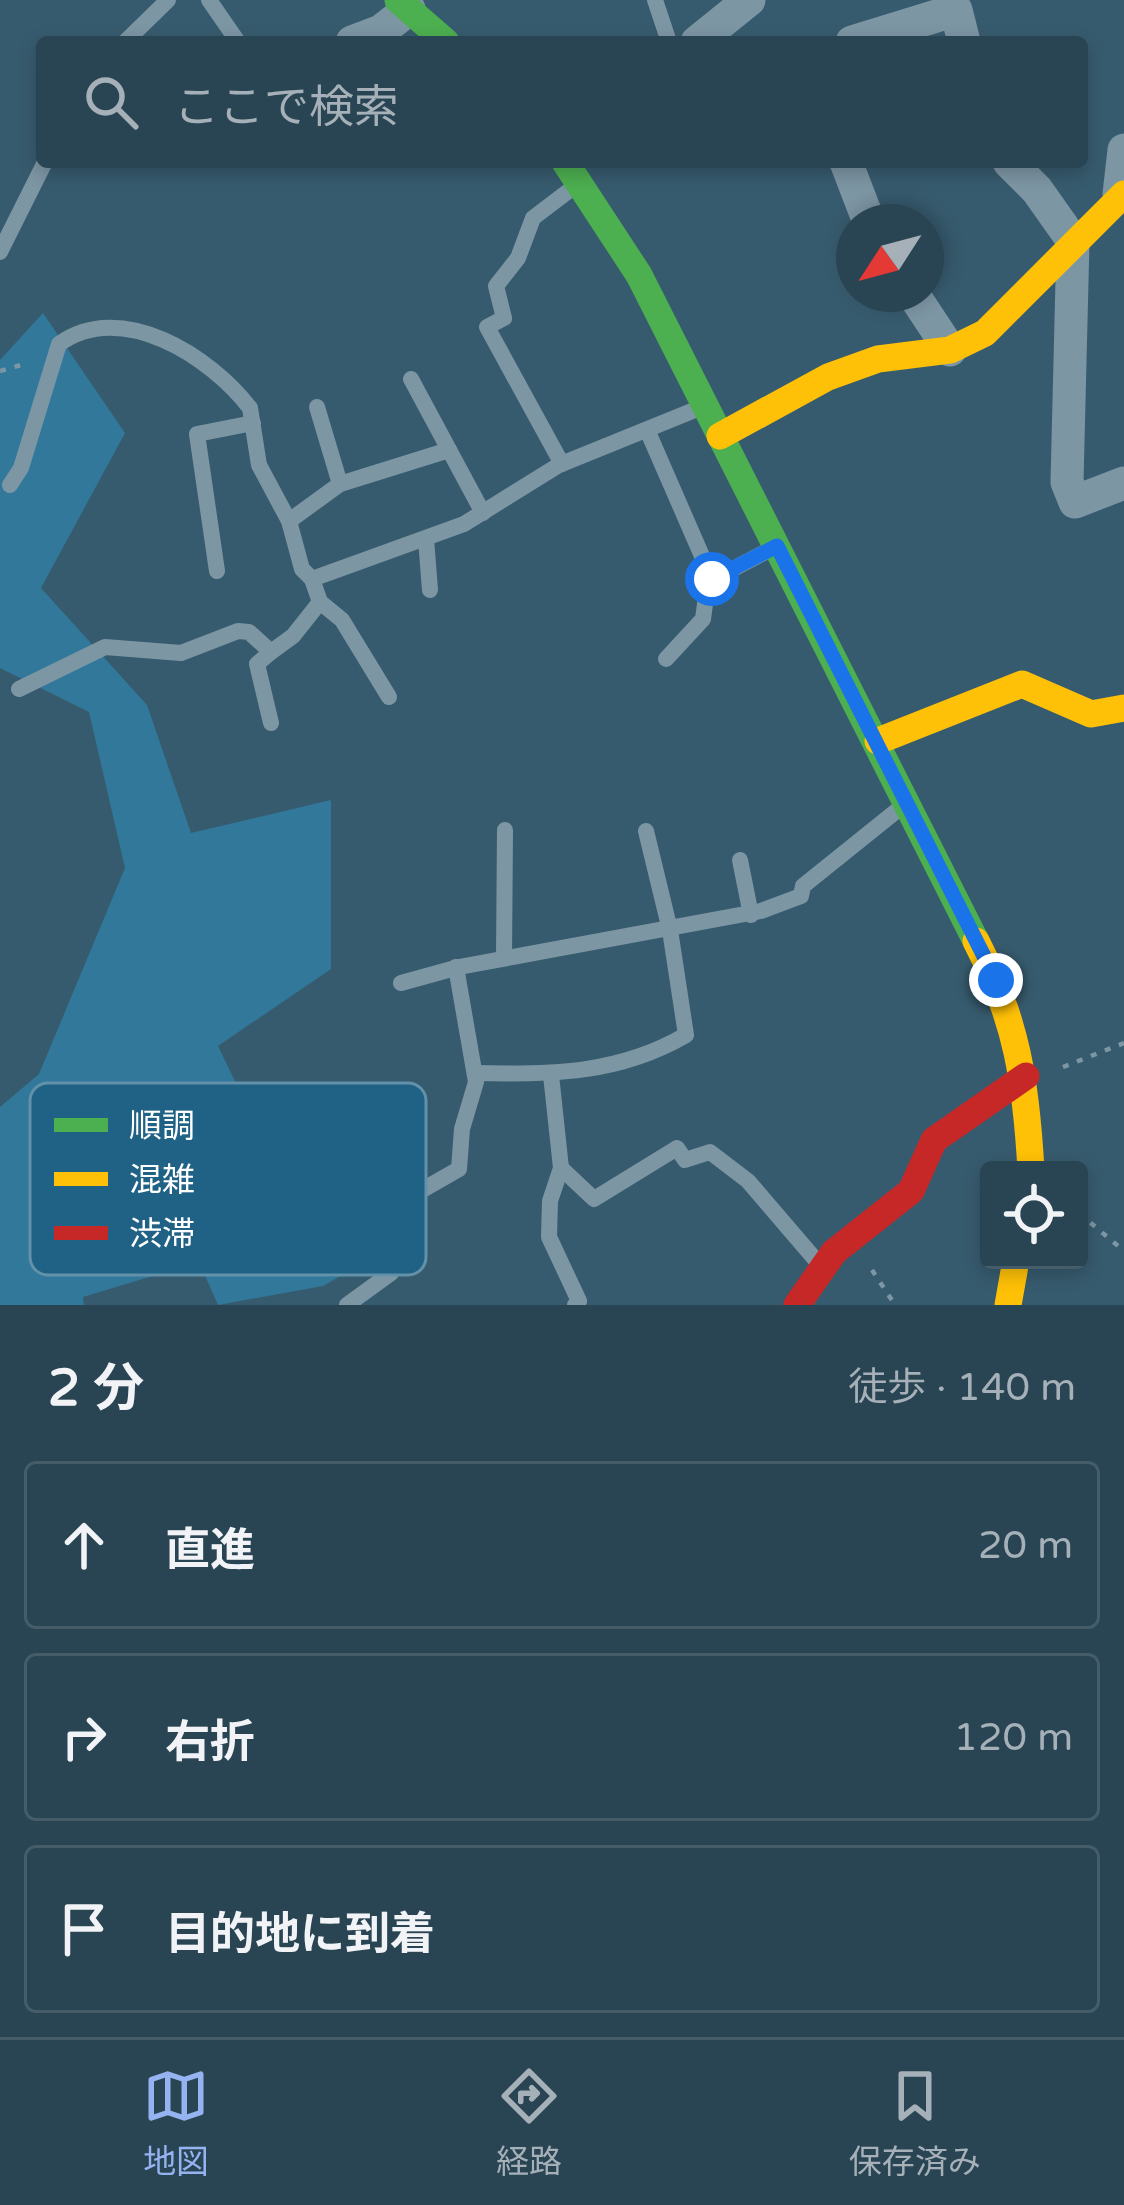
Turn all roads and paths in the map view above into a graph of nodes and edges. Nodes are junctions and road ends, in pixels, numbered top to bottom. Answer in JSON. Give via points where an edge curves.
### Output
{"nodes":[{"id":1,"x":168,"y":0,"type":"edge"},
{"id":2,"x":209,"y":0,"type":"edge"},
{"id":3,"x":655,"y":0,"type":"edge"},
{"id":4,"x":749,"y":0,"type":"edge"},
{"id":5,"x":404,"y":5,"type":"edge"},
{"id":6,"x":130,"y":36,"type":"edge"},
{"id":7,"x":234,"y":36,"type":"edge"},
{"id":8,"x":368,"y":36,"type":"edge"},
{"id":9,"x":439,"y":36,"type":"edge"},
{"id":10,"x":667,"y":36,"type":"edge"},
{"id":11,"x":704,"y":36,"type":"edge"},
{"id":12,"x":871,"y":36,"type":"edge"},
{"id":13,"x":962,"y":36,"type":"edge"},
{"id":14,"x":1124,"y":150,"type":"edge"},
{"id":15,"x":42,"y":168,"type":"edge"},
{"id":16,"x":848,"y":168,"type":"edge"},
{"id":17,"x":1015,"y":168,"type":"edge"},
{"id":18,"x":572,"y":172,"type":"edge"},
{"id":19,"x":1122,"y":194,"type":"edge"},
{"id":20,"x":862,"y":204,"type":"edge"},
{"id":21,"x":1073,"y":242,"type":"junction"},
{"id":22,"x":0,"y":252,"type":"edge"},
{"id":23,"x":925,"y":312,"type":"edge"},
{"id":24,"x":950,"y":350,"type":"junction"},
{"id":25,"x":51,"y":356,"type":"junction"},
{"id":26,"x":0,"y":370,"type":"edge"},
{"id":27,"x":411,"y":379,"type":"dead end"},
{"id":28,"x":705,"y":405,"type":"junction"},
{"id":29,"x":317,"y":407,"type":"dead end"},
{"id":30,"x":254,"y":423,"type":"junction"},
{"id":31,"x":648,"y":432,"type":"junction"},
{"id":32,"x":721,"y":436,"type":"junction"},
{"id":33,"x":449,"y":450,"type":"junction"},
{"id":34,"x":562,"y":464,"type":"junction"},
{"id":35,"x":1124,"y":483,"type":"edge"},
{"id":36,"x":340,"y":484,"type":"junction"},
{"id":37,"x":10,"y":485,"type":"dead end"},
{"id":38,"x":483,"y":513,"type":"junction"},
{"id":39,"x":289,"y":521,"type":"junction"},
{"id":40,"x":425,"y":539,"type":"junction"},
{"id":41,"x":777,"y":546,"type":"junction"},
{"id":42,"x":217,"y":571,"type":"dead end"},
{"id":43,"x":312,"y":579,"type":"junction"},
{"id":44,"x":712,"y":579,"type":"junction"},
{"id":45,"x":430,"y":590,"type":"dead end"},
{"id":46,"x":320,"y":602,"type":"junction"},
{"id":47,"x":271,"y":652,"type":"junction"},
{"id":48,"x":666,"y":659,"type":"dead end"},
{"id":49,"x":19,"y":689,"type":"dead end"},
{"id":50,"x":388,"y":697,"type":"dead end"},
{"id":51,"x":1124,"y":708,"type":"edge"},
{"id":52,"x":271,"y":723,"type":"dead end"},
{"id":53,"x":878,"y":742,"type":"junction"},
{"id":54,"x":908,"y":802,"type":"junction"},
{"id":55,"x":505,"y":830,"type":"dead end"},
{"id":56,"x":646,"y":831,"type":"dead end"},
{"id":57,"x":740,"y":860,"type":"dead end"},
{"id":58,"x":751,"y":915,"type":"junction"},
{"id":59,"x":670,"y":930,"type":"junction"},
{"id":60,"x":504,"y":958,"type":"junction"},
{"id":61,"x":456,"y":967,"type":"junction"},
{"id":62,"x":401,"y":983,"type":"dead end"},
{"id":63,"x":1124,"y":1042,"type":"edge"},
{"id":64,"x":475,"y":1073,"type":"junction"},
{"id":65,"x":551,"y":1075,"type":"junction"},
{"id":66,"x":1026,"y":1076,"type":"junction"},
{"id":67,"x":1031,"y":1161,"type":"edge"},
{"id":68,"x":561,"y":1168,"type":"junction"},
{"id":69,"x":426,"y":1189,"type":"edge"},
{"id":70,"x":1088,"y":1221,"type":"edge"},
{"id":71,"x":850,"y":1239,"type":"junction"},
{"id":72,"x":1124,"y":1251,"type":"edge"},
{"id":73,"x":821,"y":1265,"type":"junction"},
{"id":74,"x":1014,"y":1269,"type":"edge"},
{"id":75,"x":388,"y":1275,"type":"edge"},
{"id":76,"x":347,"y":1305,"type":"edge"},
{"id":77,"x":575,"y":1305,"type":"edge"},
{"id":78,"x":796,"y":1305,"type":"edge"},
{"id":79,"x":895,"y":1305,"type":"edge"},
{"id":80,"x":1008,"y":1305,"type":"edge"}],
"edges":[{"from":1,"to":6,"type":"lane"},
{"from":2,"to":7,"type":"lane"},
{"from":3,"to":10,"type":"lane"},
{"from":4,"to":11,"type":"street"},
{"from":5,"to":8,"type":"street"},
{"from":5,"to":9,"type":"street"},
{"from":12,"to":13,"type":"street","via":[[956,10]]},
{"from":14,"to":19,"type":"street"},
{"from":15,"to":22,"type":"lane"},
{"from":16,"to":20,"type":"street"},
{"from":17,"to":21,"type":"street"},
{"from":18,"to":28,"type":"street","via":[[611,226]]},
{"from":18,"to":34,"type":"lane","via":[[533,218],[496,286],[504,319],[487,327]]},
{"from":19,"to":21,"type":"street"},
{"from":21,"to":24,"type":"street","via":[[985,333]]},
{"from":21,"to":35,"type":"street","via":[[1067,482],[1076,502]]},
{"from":23,"to":24,"type":"street"},
{"from":24,"to":32,"type":"street","via":[[878,358]]},
{"from":25,"to":26,"type":"path"},
{"from":25,"to":30,"type":"lane","via":[[78,333],[124,328],[160,337],[240,395]]},
{"from":25,"to":37,"type":"lane"},
{"from":27,"to":33,"type":"lane"},
{"from":28,"to":31,"type":"lane"},
{"from":28,"to":32,"type":"street"},
{"from":29,"to":36,"type":"lane"},
{"from":30,"to":39,"type":"lane","via":[[259,464]]},
{"from":30,"to":42,"type":"lane","via":[[197,434]]},
{"from":31,"to":34,"type":"lane"},
{"from":31,"to":44,"type":"lane"},
{"from":32,"to":41,"type":"street"},
{"from":33,"to":36,"type":"lane"},
{"from":33,"to":38,"type":"lane"},
{"from":34,"to":38,"type":"lane"},
{"from":36,"to":39,"type":"lane"},
{"from":38,"to":40,"type":"lane"},
{"from":39,"to":43,"type":"lane"},
{"from":40,"to":43,"type":"lane"},
{"from":40,"to":45,"type":"lane"},
{"from":41,"to":44,"type":"lane"},
{"from":41,"to":53,"type":"street"},
{"from":43,"to":46,"type":"lane"},
{"from":44,"to":48,"type":"lane","via":[[703,619]]},
{"from":46,"to":47,"type":"lane"},
{"from":46,"to":50,"type":"lane","via":[[342,620]]},
{"from":47,"to":49,"type":"lane","via":[[238,631],[181,653],[105,647]]},
{"from":47,"to":52,"type":"lane","via":[[257,664]]},
{"from":51,"to":53,"type":"street","via":[[1091,714],[1022,684]]},
{"from":53,"to":54,"type":"street"},
{"from":54,"to":58,"type":"lane","via":[[803,886],[801,896]]},
{"from":54,"to":66,"type":"street","via":[[996,980]]},
{"from":55,"to":60,"type":"lane"},
{"from":56,"to":59,"type":"lane"},
{"from":57,"to":58,"type":"lane"},
{"from":58,"to":59,"type":"lane"},
{"from":59,"to":60,"type":"lane"},
{"from":59,"to":65,"type":"lane","via":[[686,1035],[633,1063]]},
{"from":60,"to":61,"type":"lane"},
{"from":61,"to":62,"type":"lane"},
{"from":61,"to":64,"type":"lane"},
{"from":63,"to":66,"type":"path"},
{"from":64,"to":65,"type":"lane"},
{"from":64,"to":69,"type":"lane","via":[[459,1169]]},
{"from":65,"to":68,"type":"lane"},
{"from":66,"to":67,"type":"street"},
{"from":66,"to":71,"type":"street","via":[[934,1140],[911,1191]]},
{"from":68,"to":73,"type":"lane","via":[[594,1199],[677,1148],[685,1160],[710,1152],[748,1180]]},
{"from":68,"to":77,"type":"lane","via":[[548,1237]]},
{"from":70,"to":72,"type":"path"},
{"from":71,"to":73,"type":"street"},
{"from":71,"to":79,"type":"path"},
{"from":73,"to":78,"type":"street"},
{"from":74,"to":80,"type":"street"},
{"from":75,"to":76,"type":"lane"}]}
